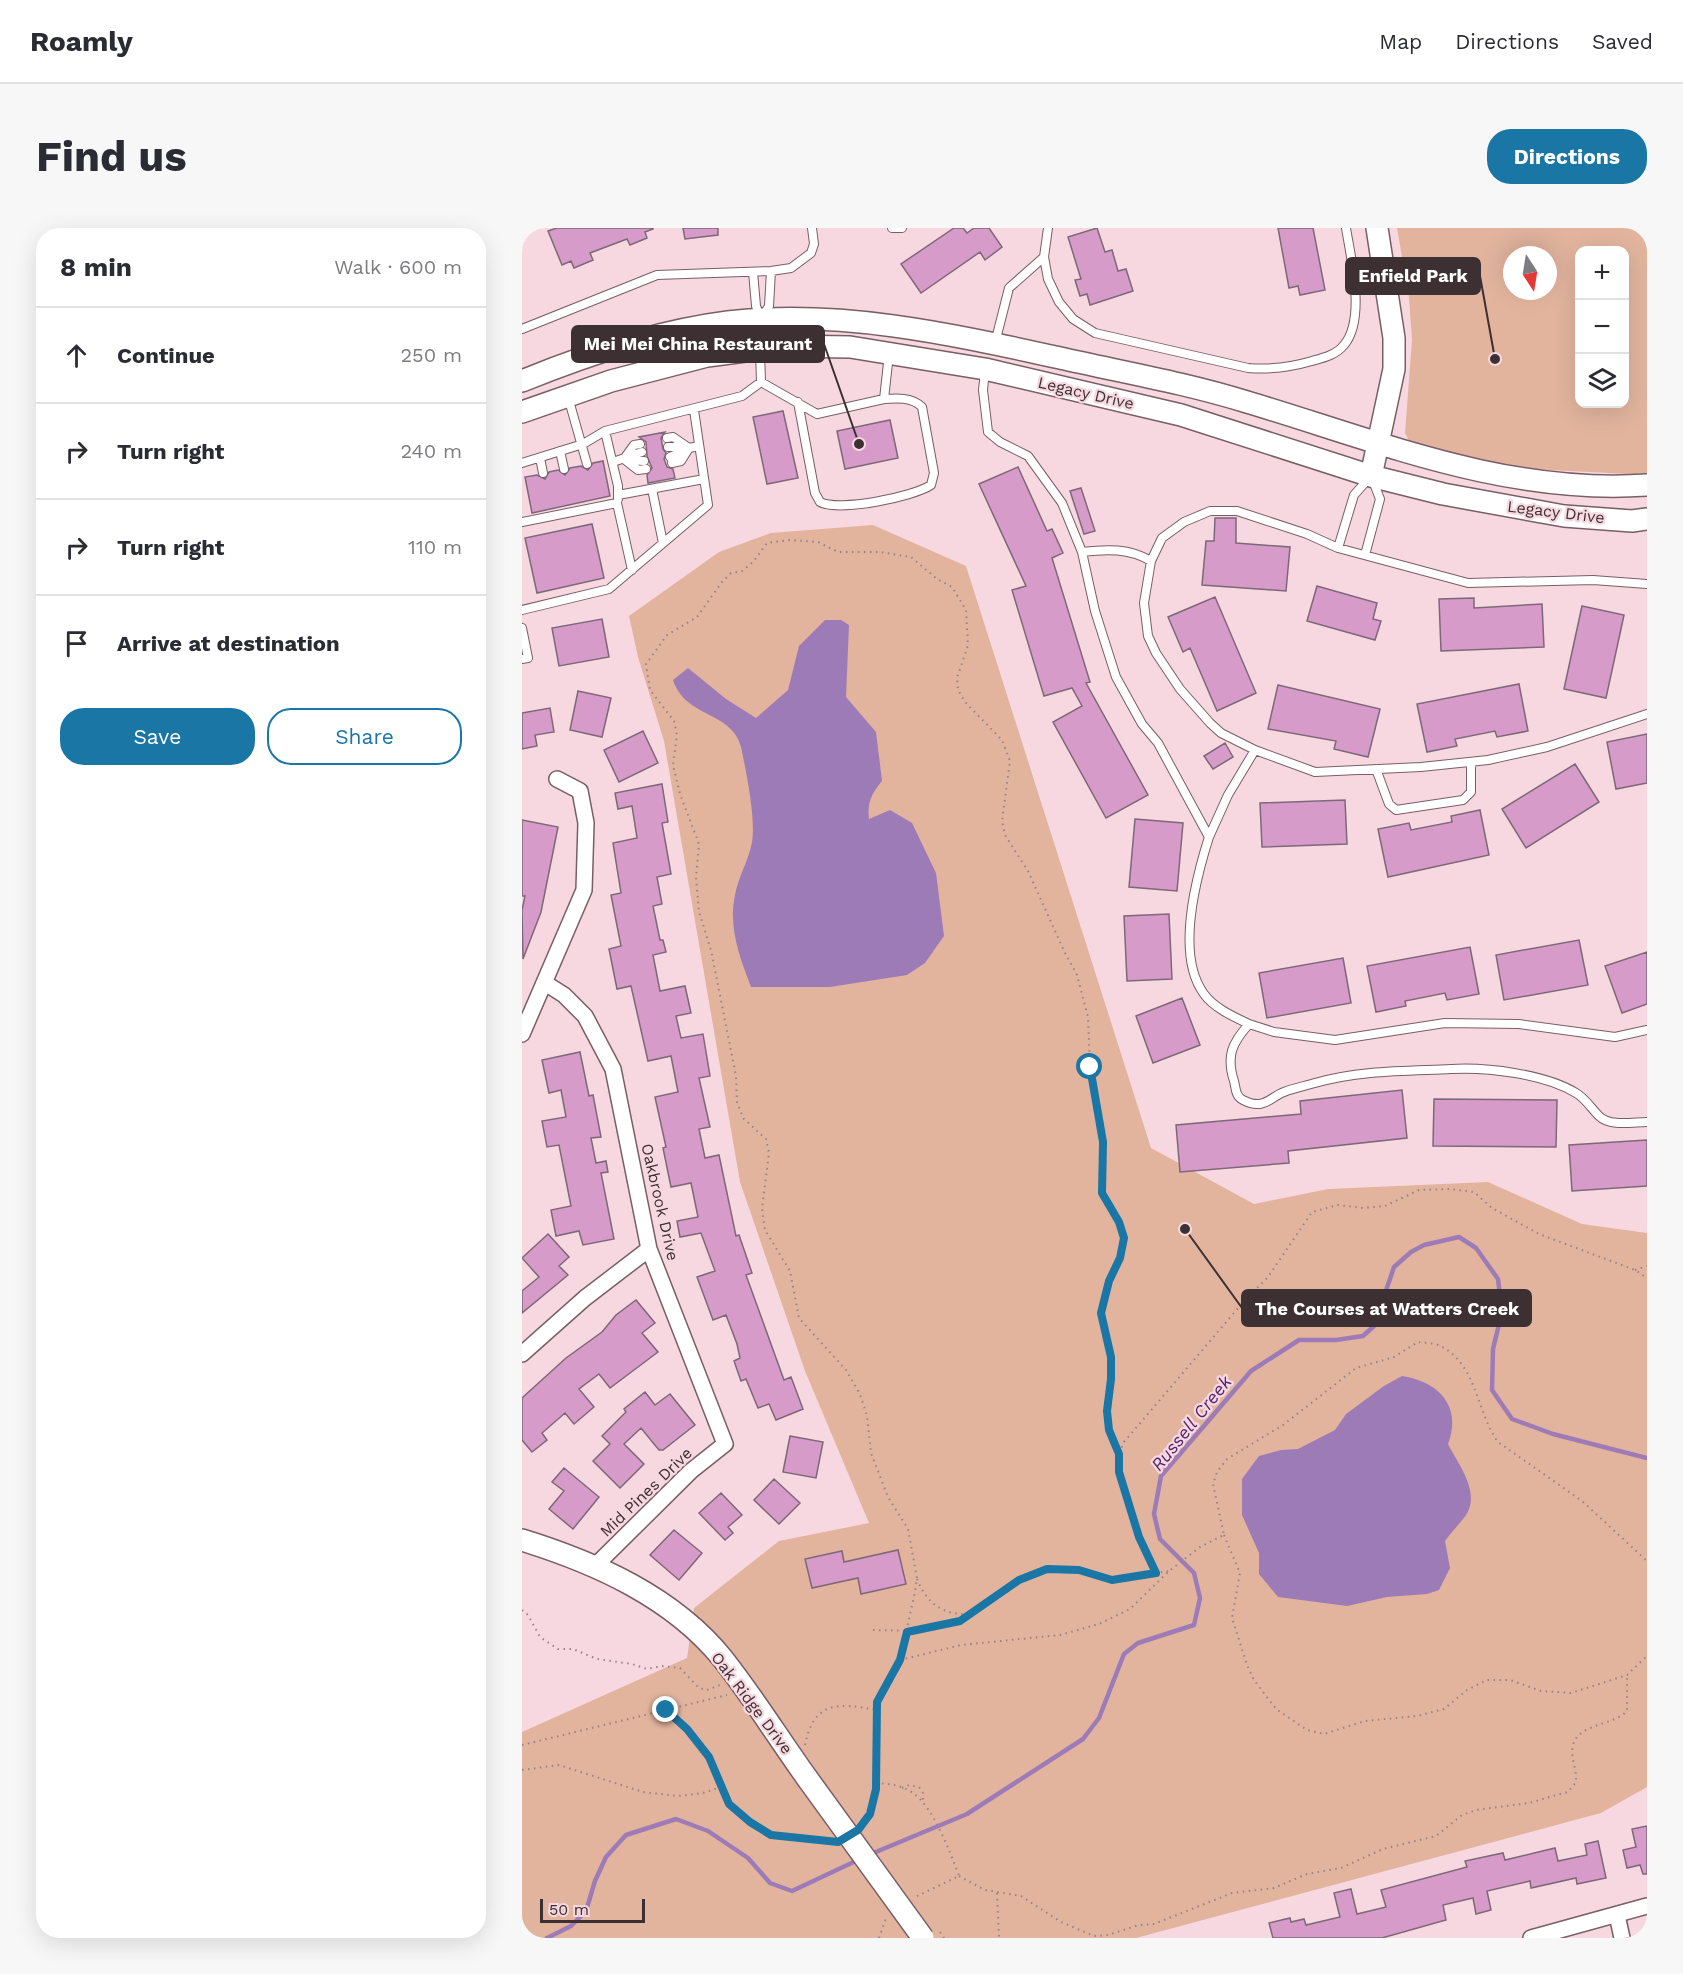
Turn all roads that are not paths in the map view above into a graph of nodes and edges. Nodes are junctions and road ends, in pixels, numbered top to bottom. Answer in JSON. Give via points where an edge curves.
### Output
{"nodes":[{"id":1,"x":812,"y":228,"type":"edge"},
{"id":2,"x":892,"y":228,"type":"edge"},
{"id":3,"x":902,"y":228,"type":"edge"},
{"id":4,"x":1048,"y":228,"type":"edge"},
{"id":5,"x":1346,"y":228,"type":"edge"},
{"id":6,"x":1377,"y":228,"type":"edge"},
{"id":7,"x":1044,"y":257,"type":"junction"},
{"id":8,"x":753,"y":272,"type":"junction"},
{"id":9,"x":771,"y":272,"type":"junction"},
{"id":10,"x":1385,"y":280,"type":"junction"},
{"id":11,"x":1355,"y":283,"type":"junction"},
{"id":12,"x":761,"y":320,"type":"junction"},
{"id":13,"x":522,"y":329,"type":"edge"},
{"id":14,"x":995,"y":344,"type":"junction"},
{"id":15,"x":760,"y":349,"type":"junction"},
{"id":16,"x":889,"y":353,"type":"junction"},
{"id":17,"x":985,"y":369,"type":"junction"},
{"id":18,"x":522,"y":381,"type":"edge"},
{"id":19,"x":761,"y":382,"type":"junction"},
{"id":20,"x":568,"y":396,"type":"junction"},
{"id":21,"x":884,"y":399,"type":"junction"},
{"id":22,"x":798,"y":402,"type":"junction"},
{"id":23,"x":694,"y":410,"type":"junction"},
{"id":24,"x":522,"y":412,"type":"edge"},
{"id":25,"x":605,"y":431,"type":"junction"},
{"id":26,"x":668,"y":442,"type":"dead end"},
{"id":27,"x":582,"y":444,"type":"junction"},
{"id":28,"x":1378,"y":444,"type":"junction"},
{"id":29,"x":699,"y":446,"type":"junction"},
{"id":30,"x":641,"y":448,"type":"dead end"},
{"id":31,"x":689,"y":448,"type":"junction"},
{"id":32,"x":560,"y":451,"type":"junction"},
{"id":33,"x":540,"y":458,"type":"junction"},
{"id":34,"x":624,"y":459,"type":"junction"},
{"id":35,"x":671,"y":460,"type":"dead end"},
{"id":36,"x":613,"y":462,"type":"junction"},
{"id":37,"x":522,"y":463,"type":"edge"},
{"id":38,"x":587,"y":464,"type":"dead end"},
{"id":39,"x":645,"y":465,"type":"dead end"},
{"id":40,"x":564,"y":469,"type":"dead end"},
{"id":41,"x":543,"y":473,"type":"dead end"},
{"id":42,"x":1371,"y":476,"type":"junction"},
{"id":43,"x":704,"y":479,"type":"junction"},
{"id":44,"x":1647,"y":485,"type":"edge"},
{"id":45,"x":652,"y":489,"type":"junction"},
{"id":46,"x":618,"y":499,"type":"junction"},
{"id":47,"x":1647,"y":519,"type":"edge"},
{"id":48,"x":522,"y":522,"type":"edge"},
{"id":49,"x":663,"y":543,"type":"junction"},
{"id":50,"x":1338,"y":548,"type":"junction"},
{"id":51,"x":1082,"y":552,"type":"junction"},
{"id":52,"x":1365,"y":555,"type":"junction"},
{"id":53,"x":1151,"y":561,"type":"junction"},
{"id":54,"x":632,"y":570,"type":"junction"},
{"id":55,"x":1647,"y":584,"type":"edge"},
{"id":56,"x":522,"y":610,"type":"edge"},
{"id":57,"x":522,"y":628,"type":"edge"},
{"id":58,"x":522,"y":659,"type":"edge"},
{"id":59,"x":1647,"y":714,"type":"edge"},
{"id":60,"x":1255,"y":750,"type":"junction"},
{"id":61,"x":1471,"y":762,"type":"junction"},
{"id":62,"x":1376,"y":770,"type":"junction"},
{"id":63,"x":557,"y":779,"type":"dead end"},
{"id":64,"x":1209,"y":837,"type":"junction"},
{"id":65,"x":545,"y":982,"type":"junction"},
{"id":66,"x":1249,"y":1024,"type":"junction"},
{"id":67,"x":1647,"y":1030,"type":"edge"},
{"id":68,"x":522,"y":1035,"type":"edge"},
{"id":69,"x":1647,"y":1122,"type":"edge"},
{"id":70,"x":650,"y":1249,"type":"junction"},
{"id":71,"x":522,"y":1354,"type":"edge"},
{"id":72,"x":725,"y":1444,"type":"joint"},
{"id":73,"x":522,"y":1540,"type":"edge"},
{"id":74,"x":593,"y":1568,"type":"junction"},
{"id":75,"x":1647,"y":1906,"type":"edge"},
{"id":76,"x":1617,"y":1915,"type":"junction"},
{"id":77,"x":923,"y":1938,"type":"edge"},
{"id":78,"x":1531,"y":1938,"type":"edge"},
{"id":79,"x":1622,"y":1938,"type":"edge"}],
"edges":[{"from":1,"to":9,"type":"lane","via":[[811,253],[790,268]]},
{"from":2,"to":3,"type":"lane"},
{"from":4,"to":7,"type":"lane"},
{"from":5,"to":11,"type":"lane"},
{"from":6,"to":10,"type":"main road"},
{"from":7,"to":11,"type":"lane","via":[[1048,279],[1059,302],[1073,320],[1095,333],[1248,368],[1306,363],[1329,356],[1343,346],[1354,321]]},
{"from":7,"to":14,"type":"lane","via":[[1009,288]]},
{"from":8,"to":9,"type":"lane"},
{"from":8,"to":12,"type":"lane"},
{"from":8,"to":13,"type":"lane","via":[[657,275]]},
{"from":9,"to":12,"type":"lane","via":[[769,306]]},
{"from":10,"to":11,"type":"lane"},
{"from":10,"to":28,"type":"main road","via":[[1394,339],[1394,369]]},
{"from":12,"to":14,"type":"main road","name":"Legacy Drive","via":[[865,322]]},
{"from":12,"to":15,"type":"main road"},
{"from":12,"to":18,"type":"main road","name":"Legacy Drive","via":[[701,326],[643,339]]},
{"from":14,"to":17,"type":"main road"},
{"from":14,"to":28,"type":"main road","name":"Legacy Drive","via":[[1244,401]]},
{"from":15,"to":16,"type":"main road","name":"Legacy Drive","via":[[850,347]]},
{"from":15,"to":19,"type":"lane"},
{"from":15,"to":20,"type":"main road","name":"Legacy Drive","via":[[656,368]]},
{"from":16,"to":17,"type":"main road","name":"Legacy Drive"},
{"from":16,"to":21,"type":"lane"},
{"from":17,"to":42,"type":"main road","name":"Legacy Drive","via":[[1181,415]]},
{"from":17,"to":51,"type":"lane","via":[[988,432],[1028,456],[1044,475],[1062,503]]},
{"from":19,"to":22,"type":"lane"},
{"from":19,"to":23,"type":"lane","via":[[742,396]]},
{"from":20,"to":24,"type":"main road","name":"Legacy Drive"},
{"from":20,"to":27,"type":"lane"},
{"from":21,"to":22,"type":"lane","via":[[817,414]]},
{"from":21,"to":22,"type":"lane","via":[[901,398],[922,407],[934,472],[931,485],[909,494],[837,507],[820,502],[815,493]]},
{"from":23,"to":25,"type":"lane"},
{"from":23,"to":29,"type":"lane"},
{"from":25,"to":27,"type":"lane"},
{"from":25,"to":36,"type":"lane"},
{"from":26,"to":31,"type":"lane"},
{"from":27,"to":32,"type":"lane"},
{"from":27,"to":38,"type":"lane"},
{"from":28,"to":42,"type":"main road"},
{"from":28,"to":44,"type":"main road","name":"Legacy Drive","via":[[1476,471],[1549,481]]},
{"from":29,"to":31,"type":"lane"},
{"from":29,"to":43,"type":"lane"},
{"from":30,"to":34,"type":"lane"},
{"from":31,"to":35,"type":"lane","via":[[681,461]]},
{"from":32,"to":33,"type":"lane"},
{"from":32,"to":40,"type":"lane"},
{"from":33,"to":37,"type":"lane"},
{"from":33,"to":41,"type":"lane"},
{"from":34,"to":36,"type":"lane"},
{"from":34,"to":39,"type":"lane","via":[[638,470]]},
{"from":36,"to":46,"type":"lane"},
{"from":42,"to":47,"type":"main road","name":"Legacy Drive","via":[[1471,500],[1564,516]]},
{"from":42,"to":50,"type":"lane","via":[[1354,495]]},
{"from":42,"to":52,"type":"lane","via":[[1380,499]]},
{"from":43,"to":45,"type":"lane"},
{"from":43,"to":49,"type":"lane","via":[[708,505]]},
{"from":45,"to":46,"type":"lane"},
{"from":45,"to":49,"type":"lane"},
{"from":46,"to":48,"type":"lane"},
{"from":46,"to":54,"type":"lane"},
{"from":49,"to":54,"type":"lane"},
{"from":50,"to":52,"type":"lane"},
{"from":50,"to":53,"type":"lane","via":[[1237,511],[1209,511],[1162,538]]},
{"from":51,"to":53,"type":"lane","via":[[1136,552]]},
{"from":51,"to":64,"type":"lane","via":[[1116,677],[1142,724],[1158,743]]},
{"from":52,"to":55,"type":"lane","via":[[1468,583],[1593,580]]},
{"from":53,"to":60,"type":"lane","via":[[1144,603],[1148,636],[1156,653],[1210,723]]},
{"from":54,"to":56,"type":"lane","via":[[609,589]]},
{"from":57,"to":58,"type":"lane","via":[[528,658]]},
{"from":59,"to":61,"type":"lane","via":[[1547,747]]},
{"from":60,"to":62,"type":"lane","via":[[1314,772]]},
{"from":60,"to":64,"type":"lane"},
{"from":61,"to":62,"type":"lane"},
{"from":61,"to":62,"type":"lane","via":[[1471,792],[1464,800],[1396,810],[1389,804]]},
{"from":63,"to":65,"type":"street","via":[[580,791],[586,823],[584,890]]},
{"from":64,"to":66,"type":"lane","via":[[1197,876],[1190,930],[1194,968],[1204,995]]},
{"from":65,"to":68,"type":"street"},
{"from":65,"to":70,"type":"street","name":"Oakbrook Drive","via":[[585,1016],[613,1069]]},
{"from":66,"to":67,"type":"lane","via":[[1274,1032],[1335,1040],[1445,1023],[1519,1024],[1615,1037]]},
{"from":66,"to":69,"type":"lane","via":[[1230,1051],[1229,1069],[1237,1095],[1257,1104],[1272,1101],[1282,1092],[1345,1077],[1471,1068],[1516,1074],[1577,1093],[1600,1118],[1617,1123]]},
{"from":70,"to":71,"type":"street","via":[[585,1298]]},
{"from":70,"to":72,"type":"street","name":"Oakbrook Drive"},
{"from":72,"to":74,"type":"street","name":"Mid Pines Drive","via":[[691,1471]]},
{"from":73,"to":74,"type":"main road","name":"Oak Ridge Drive"},
{"from":74,"to":77,"type":"main road","name":"Oak Ridge Drive","bridge":true,"via":[[611,1572],[679,1616],[722,1658]]},
{"from":75,"to":76,"type":"street"},
{"from":76,"to":78,"type":"street"},
{"from":76,"to":79,"type":"street"}]}
